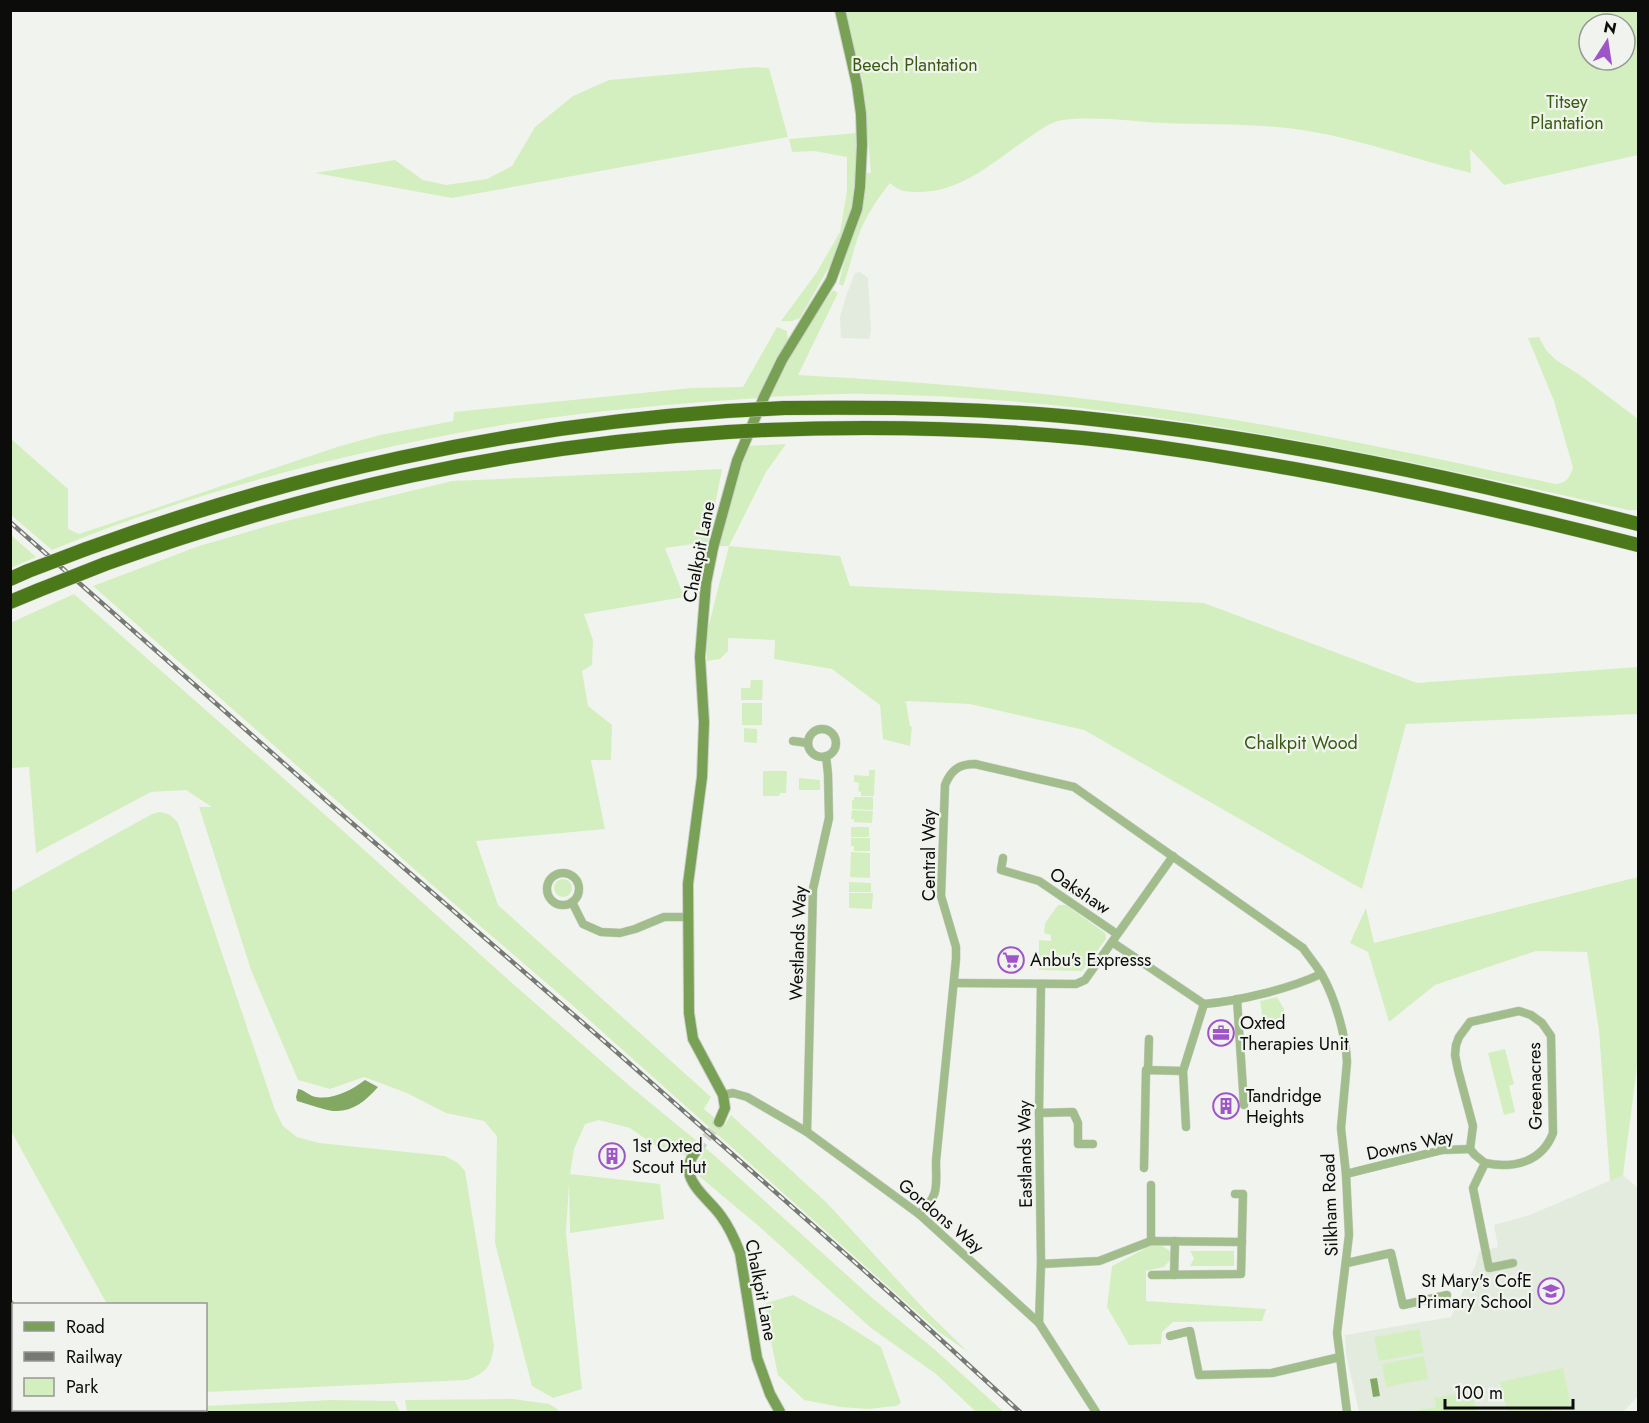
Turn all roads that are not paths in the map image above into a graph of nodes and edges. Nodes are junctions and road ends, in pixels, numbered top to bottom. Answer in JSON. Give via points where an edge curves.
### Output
{"nodes":[{"id":1,"x":840,"y":10,"type":"edge"},
{"id":2,"x":1638,"y":524,"type":"edge"},
{"id":3,"x":1638,"y":545,"type":"edge"},
{"id":4,"x":10,"y":579,"type":"edge"},
{"id":5,"x":10,"y":602,"type":"edge"},
{"id":6,"x":793,"y":741,"type":"dead end"},
{"id":7,"x":808,"y":742,"type":"junction"},
{"id":8,"x":825,"y":756,"type":"junction"},
{"id":9,"x":1173,"y":856,"type":"junction"},
{"id":10,"x":1003,"y":858,"type":"dead end"},
{"id":11,"x":572,"y":902,"type":"junction"},
{"id":12,"x":688,"y":917,"type":"junction"},
{"id":13,"x":1117,"y":934,"type":"junction"},
{"id":14,"x":1112,"y":942,"type":"junction"},
{"id":15,"x":1321,"y":974,"type":"junction"},
{"id":16,"x":955,"y":983,"type":"junction"},
{"id":17,"x":1041,"y":984,"type":"junction"},
{"id":18,"x":1237,"y":999,"type":"junction"},
{"id":19,"x":1204,"y":1004,"type":"junction"},
{"id":20,"x":1149,"y":1039,"type":"dead end"},
{"id":21,"x":1149,"y":1070,"type":"junction"},
{"id":22,"x":1183,"y":1071,"type":"junction"},
{"id":23,"x":723,"y":1095,"type":"junction"},
{"id":24,"x":1244,"y":1105,"type":"dead end"},
{"id":25,"x":1039,"y":1113,"type":"junction"},
{"id":26,"x":719,"y":1122,"type":"tunnel mouth"},
{"id":27,"x":1186,"y":1127,"type":"dead end"},
{"id":28,"x":807,"y":1132,"type":"junction"},
{"id":29,"x":1093,"y":1144,"type":"dead end"},
{"id":30,"x":1470,"y":1149,"type":"junction"},
{"id":31,"x":697,"y":1150,"type":"tunnel mouth"},
{"id":32,"x":1485,"y":1163,"type":"junction"},
{"id":33,"x":1144,"y":1168,"type":"dead end"},
{"id":34,"x":1346,"y":1174,"type":"junction"},
{"id":35,"x":1151,"y":1185,"type":"dead end"},
{"id":36,"x":1234,"y":1194,"type":"dead end"},
{"id":37,"x":919,"y":1214,"type":"junction"},
{"id":38,"x":1151,"y":1241,"type":"junction"},
{"id":39,"x":1176,"y":1241,"type":"junction"},
{"id":40,"x":1242,"y":1242,"type":"junction"},
{"id":41,"x":1347,"y":1263,"type":"junction"},
{"id":42,"x":1513,"y":1263,"type":"dead end"},
{"id":43,"x":1041,"y":1264,"type":"junction"},
{"id":44,"x":1152,"y":1275,"type":"dead end"},
{"id":45,"x":1174,"y":1275,"type":"junction"},
{"id":46,"x":1447,"y":1296,"type":"dead end"},
{"id":47,"x":1039,"y":1323,"type":"junction"},
{"id":48,"x":1170,"y":1336,"type":"dead end"},
{"id":49,"x":1340,"y":1357,"type":"junction"},
{"id":50,"x":780,"y":1413,"type":"edge"},
{"id":51,"x":1096,"y":1413,"type":"edge"},
{"id":52,"x":1347,"y":1413,"type":"edge"}],
"edges":[{"from":1,"to":12,"type":"street","name":"Chalkpit Lane","via":[[861,114],[857,209],[831,280],[786,354],[737,460],[713,548],[700,650],[704,738]]},
{"from":2,"to":4,"type":"highway","bridge":true,"via":[[1396,468],[1158,427],[960,410],[784,408],[557,429],[409,454],[243,496],[154,524]]},
{"from":3,"to":5,"type":"highway","bridge":true,"via":[[1402,490],[1130,443],[935,428],[766,430],[592,444],[422,472],[189,534]]},
{"from":6,"to":7,"type":"street"},
{"from":7,"to":8,"type":"street","via":[[815,755]]},
{"from":7,"to":8,"type":"street","via":[[815,730],[831,733],[835,746]]},
{"from":8,"to":28,"type":"street","name":"Westlands Way","via":[[829,818],[813,889]]},
{"from":9,"to":13,"type":"street"},
{"from":9,"to":15,"type":"street","name":"Silkham Road","via":[[1303,948]]},
{"from":9,"to":16,"type":"street","name":"Central Way","via":[[1074,788],[975,764],[954,769],[945,785],[941,896],[956,947]]},
{"from":10,"to":13,"type":"street","name":"Oakshaw","via":[[1001,870],[1039,880]]},
{"from":11,"to":11,"type":"street","via":[[562,905],[550,897],[548,888],[555,875],[566,873],[575,878],[579,894]]},
{"from":11,"to":12,"type":"street","via":[[583,924],[602,932],[620,933],[664,917]]},
{"from":12,"to":23,"type":"street","name":"Chalkpit Lane","via":[[690,1026]]},
{"from":13,"to":14,"type":"street"},
{"from":14,"to":17,"type":"street","via":[[1085,980],[1076,984]]},
{"from":14,"to":19,"type":"street"},
{"from":15,"to":18,"type":"street"},
{"from":15,"to":34,"type":"street","name":"Silkham Road","via":[[1331,993],[1347,1052],[1341,1128]]},
{"from":16,"to":17,"type":"street"},
{"from":16,"to":37,"type":"street","name":"Central Way","via":[[936,1191],[934,1199]]},
{"from":17,"to":25,"type":"street","name":"Eastlands Way"},
{"from":18,"to":19,"type":"street"},
{"from":18,"to":24,"type":"street"},
{"from":19,"to":22,"type":"street"},
{"from":20,"to":21,"type":"street"},
{"from":21,"to":22,"type":"street"},
{"from":21,"to":33,"type":"street"},
{"from":22,"to":27,"type":"street"},
{"from":23,"to":26,"type":"street","via":[[725,1108]]},
{"from":23,"to":28,"type":"street","name":"Gordons Way","via":[[747,1097]]},
{"from":25,"to":29,"type":"street","via":[[1072,1112],[1078,1124],[1078,1144]]},
{"from":25,"to":43,"type":"street","name":"Eastlands Way"},
{"from":28,"to":37,"type":"street","name":"Gordons Way"},
{"from":30,"to":32,"type":"street","name":"Downs Way"},
{"from":30,"to":32,"type":"street","name":"Greenacres","via":[[1473,1126],[1455,1055],[1459,1037],[1470,1022],[1519,1011],[1531,1015],[1551,1036],[1553,1133],[1533,1160],[1497,1166]]},
{"from":30,"to":34,"type":"street","name":"Downs Way","via":[[1442,1150]]},
{"from":31,"to":50,"type":"street","name":"Chalkpit Lane","via":[[689,1174],[734,1237],[757,1359]]},
{"from":32,"to":42,"type":"street","via":[[1473,1188],[1489,1268]]},
{"from":34,"to":41,"type":"street","name":"Silkham Road"},
{"from":35,"to":38,"type":"street"},
{"from":36,"to":40,"type":"street","via":[[1243,1194]]},
{"from":37,"to":47,"type":"street","name":"Gordons Way"},
{"from":38,"to":39,"type":"street"},
{"from":38,"to":43,"type":"street","via":[[1099,1261]]},
{"from":39,"to":40,"type":"street"},
{"from":39,"to":45,"type":"street"},
{"from":40,"to":45,"type":"street","via":[[1241,1274]]},
{"from":41,"to":46,"type":"street","via":[[1391,1253],[1403,1305]]},
{"from":41,"to":49,"type":"street","name":"Silkham Road","via":[[1338,1333]]},
{"from":43,"to":47,"type":"street","name":"Eastlands Way"},
{"from":44,"to":45,"type":"street"},
{"from":47,"to":51,"type":"street","name":"Gordons Way"},
{"from":48,"to":49,"type":"street","via":[[1190,1331],[1199,1375],[1272,1373]]},
{"from":49,"to":52,"type":"street","name":"Silkham Road"}]}
